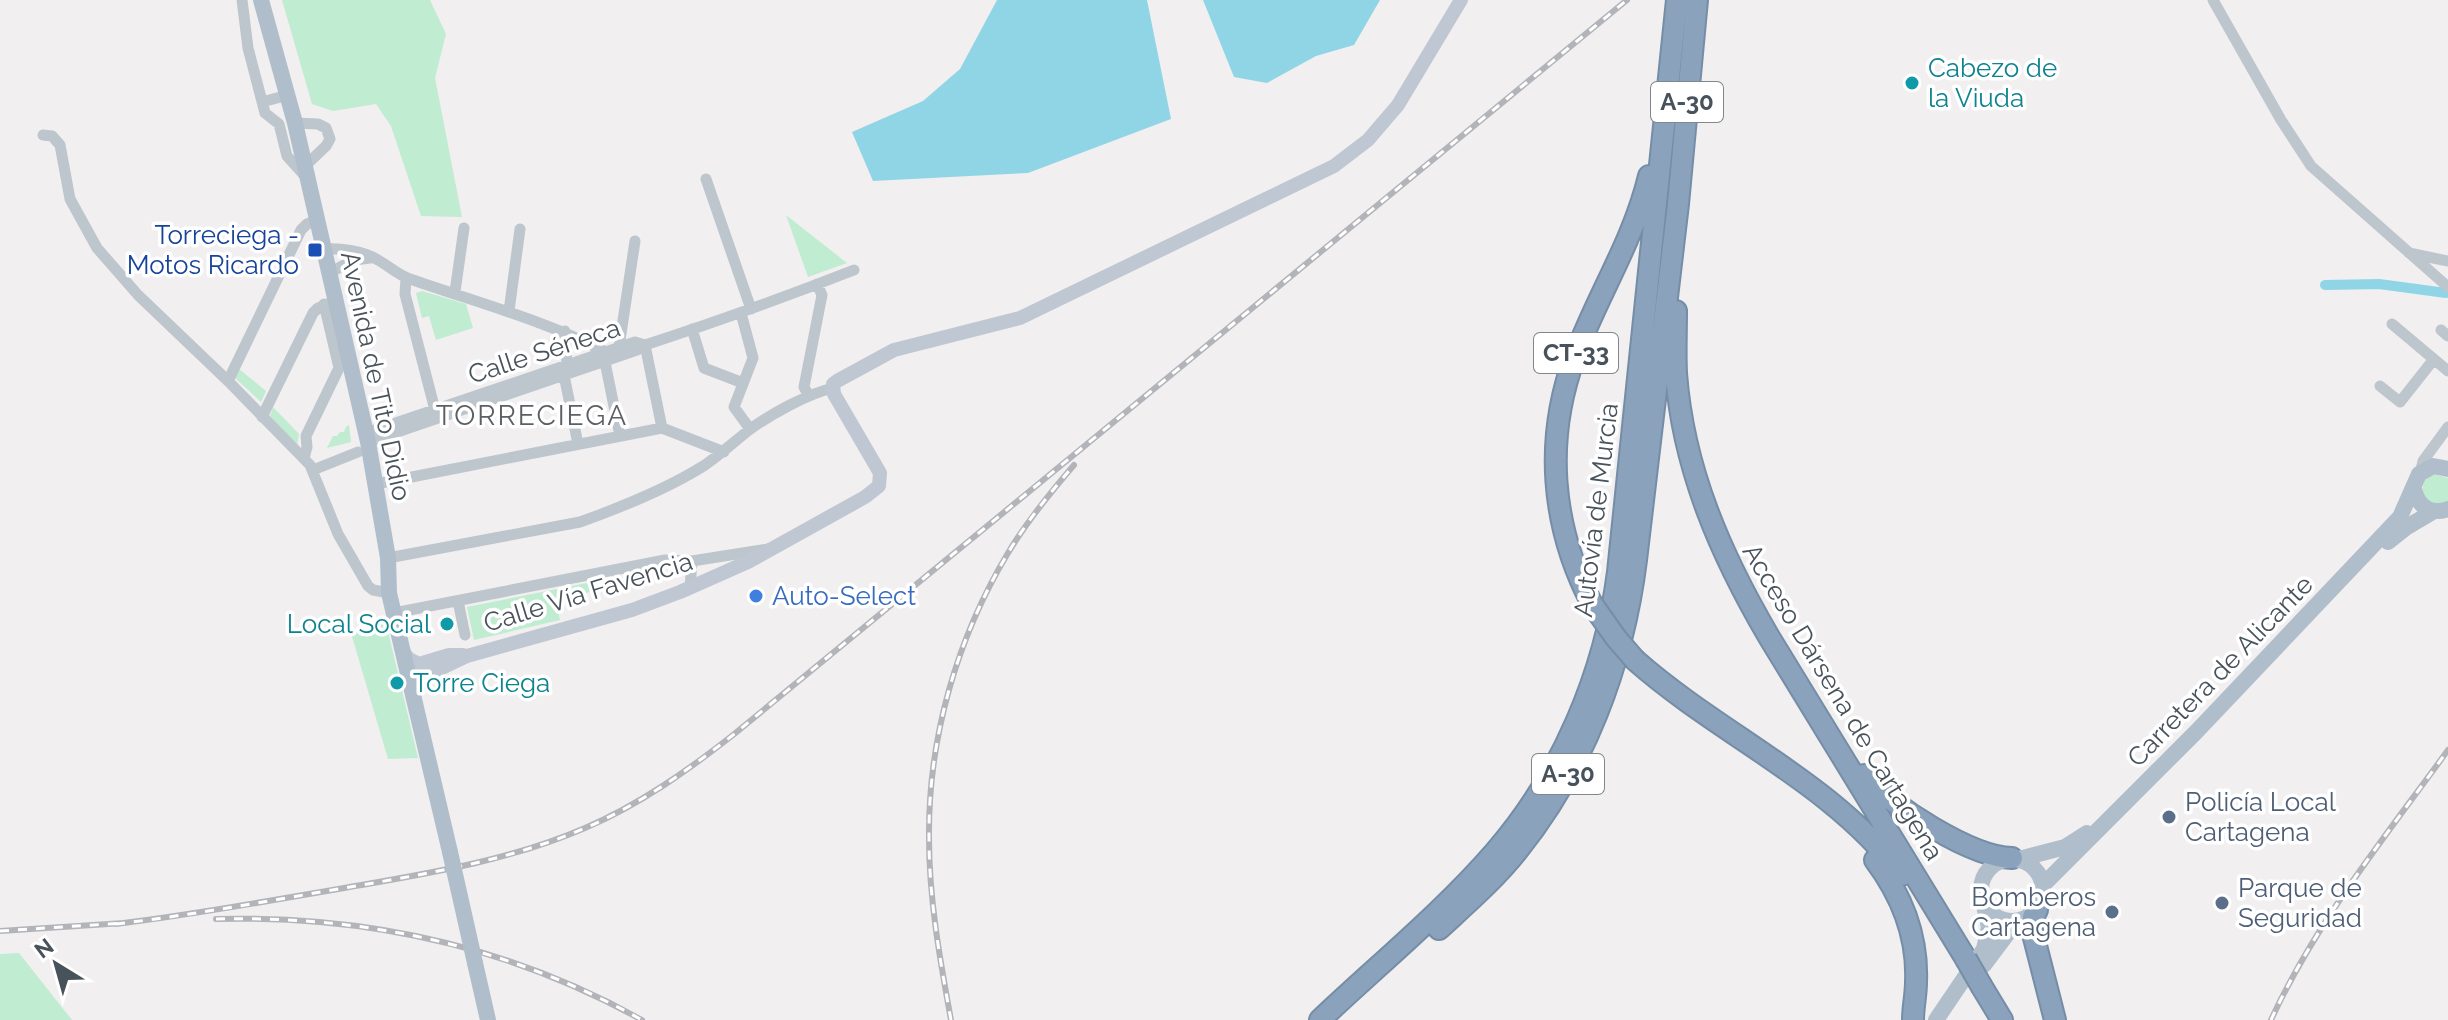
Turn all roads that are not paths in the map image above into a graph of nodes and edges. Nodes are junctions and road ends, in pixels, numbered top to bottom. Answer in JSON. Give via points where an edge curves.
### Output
{"nodes":[{"id":1,"x":242,"y":0,"type":"edge"},
{"id":2,"x":261,"y":0,"type":"edge"},
{"id":3,"x":1461,"y":0,"type":"edge"},
{"id":4,"x":1677,"y":0,"type":"edge"},
{"id":5,"x":1697,"y":0,"type":"edge"},
{"id":6,"x":2213,"y":0,"type":"edge"},
{"id":7,"x":288,"y":95,"type":"junction"},
{"id":8,"x":262,"y":102,"type":"junction"},
{"id":9,"x":1666,"y":110,"type":"junction"},
{"id":10,"x":295,"y":123,"type":"junction"},
{"id":11,"x":43,"y":135,"type":"dead end"},
{"id":12,"x":307,"y":173,"type":"junction"},
{"id":13,"x":706,"y":179,"type":"dead end"},
{"id":14,"x":1678,"y":204,"type":"junction"},
{"id":15,"x":318,"y":220,"type":"junction"},
{"id":16,"x":464,"y":228,"type":"dead end"},
{"id":17,"x":520,"y":229,"type":"dead end"},
{"id":18,"x":635,"y":241,"type":"dead end"},
{"id":19,"x":324,"y":249,"type":"junction"},
{"id":20,"x":2409,"y":253,"type":"junction"},
{"id":21,"x":374,"y":257,"type":"junction"},
{"id":22,"x":2448,"y":261,"type":"edge"},
{"id":23,"x":854,"y":270,"type":"dead end"},
{"id":24,"x":329,"y":273,"type":"junction"},
{"id":25,"x":406,"y":278,"type":"junction"},
{"id":26,"x":817,"y":284,"type":"junction"},
{"id":27,"x":2447,"y":284,"type":"edge"},
{"id":28,"x":455,"y":292,"type":"junction"},
{"id":29,"x":330,"y":303,"type":"junction"},
{"id":30,"x":509,"y":311,"type":"junction"},
{"id":31,"x":746,"y":311,"type":"junction"},
{"id":32,"x":2392,"y":324,"type":"dead end"},
{"id":33,"x":692,"y":329,"type":"junction"},
{"id":34,"x":565,"y":331,"type":"junction"},
{"id":35,"x":645,"y":345,"type":"junction"},
{"id":36,"x":619,"y":347,"type":"junction"},
{"id":37,"x":605,"y":357,"type":"junction"},
{"id":38,"x":2434,"y":359,"type":"junction"},
{"id":39,"x":565,"y":370,"type":"junction"},
{"id":40,"x":2448,"y":371,"type":"edge"},
{"id":41,"x":228,"y":381,"type":"junction"},
{"id":42,"x":743,"y":383,"type":"junction"},
{"id":43,"x":2380,"y":386,"type":"dead end"},
{"id":44,"x":833,"y":388,"type":"junction"},
{"id":45,"x":809,"y":396,"type":"junction"},
{"id":46,"x":435,"y":410,"type":"junction"},
{"id":47,"x":262,"y":417,"type":"junction"},
{"id":48,"x":2448,"y":427,"type":"edge"},
{"id":49,"x":662,"y":428,"type":"junction"},
{"id":50,"x":750,"y":429,"type":"junction"},
{"id":51,"x":620,"y":436,"type":"junction"},
{"id":52,"x":2438,"y":441,"type":"junction"},
{"id":53,"x":364,"y":442,"type":"junction"},
{"id":54,"x":578,"y":444,"type":"junction"},
{"id":55,"x":724,"y":452,"type":"junction"},
{"id":56,"x":304,"y":458,"type":"junction"},
{"id":57,"x":2445,"y":467,"type":"edge"},
{"id":58,"x":313,"y":470,"type":"junction"},
{"id":59,"x":2417,"y":482,"type":"junction"},
{"id":60,"x":376,"y":484,"type":"junction"},
{"id":61,"x":2441,"y":510,"type":"edge"},
{"id":62,"x":775,"y":547,"type":"junction"},
{"id":63,"x":388,"y":558,"type":"junction"},
{"id":64,"x":692,"y":561,"type":"junction"},
{"id":65,"x":2346,"y":576,"type":"junction"},
{"id":66,"x":690,"y":588,"type":"junction"},
{"id":67,"x":389,"y":593,"type":"junction"},
{"id":68,"x":458,"y":601,"type":"junction"},
{"id":69,"x":394,"y":613,"type":"junction"},
{"id":70,"x":465,"y":635,"type":"dead end"},
{"id":71,"x":1786,"y":664,"type":"junction"},
{"id":72,"x":417,"y":672,"type":"junction"},
{"id":73,"x":1705,"y":714,"type":"junction"},
{"id":74,"x":2129,"y":800,"type":"junction"},
{"id":75,"x":2015,"y":859,"type":"junction"},
{"id":76,"x":2043,"y":885,"type":"junction"},
{"id":77,"x":1983,"y":901,"type":"junction"},
{"id":78,"x":2032,"y":913,"type":"junction"},
{"id":79,"x":1407,"y":949,"type":"junction"},
{"id":80,"x":1964,"y":963,"type":"junction"},
{"id":81,"x":1980,"y":989,"type":"junction"},
{"id":82,"x":488,"y":1020,"type":"edge"},
{"id":83,"x":1320,"y":1020,"type":"edge"},
{"id":84,"x":1338,"y":1020,"type":"edge"},
{"id":85,"x":1913,"y":1020,"type":"edge"},
{"id":86,"x":1936,"y":1020,"type":"edge"},
{"id":87,"x":1952,"y":1020,"type":"edge"},
{"id":88,"x":1994,"y":1020,"type":"edge"},
{"id":89,"x":2002,"y":1020,"type":"edge"},
{"id":90,"x":2055,"y":1020,"type":"edge"}],
"edges":[{"from":1,"to":8,"type":"street"},
{"from":2,"to":7,"type":"main road","name":"Avenida de Tito Didio"},
{"from":3,"to":44,"type":"main road","via":[[1398,105],[1368,140],[1334,166],[1035,312],[894,350]]},
{"from":4,"to":9,"type":"highway","name":"Autovía de Murcia","number":"A-30"},
{"from":5,"to":14,"type":"highway","name":"Autovía de Murcia","number":"A-30"},
{"from":6,"to":20,"type":"street","via":[[2311,166]]},
{"from":7,"to":8,"type":"street"},
{"from":7,"to":10,"type":"main road","name":"Avenida de Tito Didio"},
{"from":8,"to":12,"type":"street","via":[[265,113],[279,124],[287,156]]},
{"from":9,"to":73,"type":"highway","name":"Acceso Dársena de Cartagena","number":"CT-33","bridge":true,"via":[[1639,214],[1564,391],[1554,464],[1563,531],[1592,604],[1635,660]]},
{"from":9,"to":79,"type":"highway","name":"Autovía de Murcia","number":"A-30","via":[[1620,559],[1597,667],[1562,750],[1526,811]]},
{"from":10,"to":12,"type":"main road","name":"Avenida de Tito Didio"},
{"from":10,"to":12,"type":"street","via":[[318,124],[330,139]]},
{"from":11,"to":41,"type":"street","via":[[60,145],[70,199],[97,248]]},
{"from":12,"to":15,"type":"main road","name":"Avenida de Tito Didio"},
{"from":13,"to":31,"type":"street"},
{"from":14,"to":71,"type":"highway","name":"Acceso Dársena de Cartagena","number":"CT-33","via":[[1676,371],[1691,459],[1730,568]]},
{"from":14,"to":79,"type":"highway","name":"Autovía de Murcia","number":"A-30","via":[[1631,600],[1608,685],[1571,768],[1525,840],[1489,882]]},
{"from":15,"to":19,"type":"main road","name":"Avenida de Tito Didio"},
{"from":15,"to":41,"type":"street","via":[[301,230]]},
{"from":16,"to":28,"type":"street"},
{"from":17,"to":30,"type":"street"},
{"from":18,"to":36,"type":"street"},
{"from":19,"to":21,"type":"street"},
{"from":19,"to":24,"type":"main road","name":"Avenida de Tito Didio"},
{"from":20,"to":22,"type":"street"},
{"from":20,"to":27,"type":"street"},
{"from":21,"to":24,"type":"street"},
{"from":21,"to":25,"type":"street"},
{"from":23,"to":26,"type":"street","name":"Calle Séneca"},
{"from":24,"to":29,"type":"main road","name":"Avenida de Tito Didio"},
{"from":25,"to":28,"type":"street"},
{"from":25,"to":46,"type":"street","via":[[405,294]]},
{"from":26,"to":31,"type":"street","name":"Calle Séneca"},
{"from":26,"to":45,"type":"street","via":[[822,295],[804,387]]},
{"from":28,"to":30,"type":"street"},
{"from":29,"to":47,"type":"street","via":[[313,313]]},
{"from":29,"to":53,"type":"main road","name":"Avenida de Tito Didio"},
{"from":29,"to":56,"type":"street","via":[[339,368],[306,436]]},
{"from":30,"to":34,"type":"street"},
{"from":31,"to":33,"type":"street","name":"Calle Séneca"},
{"from":31,"to":42,"type":"street","via":[[753,358]]},
{"from":32,"to":38,"type":"street"},
{"from":33,"to":35,"type":"street","name":"Calle Séneca"},
{"from":33,"to":42,"type":"street","via":[[704,368]]},
{"from":34,"to":37,"type":"street"},
{"from":34,"to":39,"type":"street"},
{"from":35,"to":36,"type":"street","name":"Calle Séneca"},
{"from":35,"to":37,"type":"street","name":"Calle Séneca"},
{"from":35,"to":49,"type":"street"},
{"from":36,"to":37,"type":"street","name":"Calle Séneca"},
{"from":37,"to":39,"type":"street","name":"Calle Séneca"},
{"from":37,"to":51,"type":"street"},
{"from":38,"to":40,"type":"street"},
{"from":38,"to":43,"type":"street","via":[[2400,402]]},
{"from":39,"to":46,"type":"street","name":"Calle Séneca"},
{"from":39,"to":53,"type":"street","name":"Calle Séneca"},
{"from":39,"to":54,"type":"street"},
{"from":41,"to":47,"type":"street"},
{"from":42,"to":50,"type":"street","via":[[734,407]]},
{"from":44,"to":45,"type":"street"},
{"from":44,"to":62,"type":"main road","name":"Calle Vía Favencia","via":[[880,473],[879,486]]},
{"from":45,"to":50,"type":"street"},
{"from":46,"to":53,"type":"street","name":"Calle Séneca"},
{"from":47,"to":56,"type":"street"},
{"from":48,"to":52,"type":"street"},
{"from":49,"to":51,"type":"street"},
{"from":49,"to":55,"type":"street"},
{"from":50,"to":55,"type":"street"},
{"from":51,"to":54,"type":"street"},
{"from":52,"to":57,"type":"street","via":[[2436,454]]},
{"from":52,"to":59,"type":"street","via":[[2423,461]]},
{"from":53,"to":58,"type":"street"},
{"from":53,"to":60,"type":"main road","name":"Avenida de Tito Didio"},
{"from":54,"to":60,"type":"street"},
{"from":55,"to":63,"type":"street","via":[[665,486],[580,522]]},
{"from":56,"to":58,"type":"street"},
{"from":57,"to":59,"type":"main road","via":[[2425,469]]},
{"from":58,"to":67,"type":"street","via":[[338,534],[368,586]]},
{"from":59,"to":61,"type":"main road","via":[[2420,504]]},
{"from":59,"to":65,"type":"main road","name":"Carretera de Alicante","via":[[2400,517]]},
{"from":60,"to":63,"type":"main road","name":"Avenida de Tito Didio"},
{"from":61,"to":65,"type":"main road","name":"Carretera de Alicante","via":[[2407,527]]},
{"from":62,"to":64,"type":"street"},
{"from":62,"to":66,"type":"main road","name":"Calle Vía Favencia"},
{"from":63,"to":67,"type":"main road","name":"Avenida de Tito Didio"},
{"from":64,"to":66,"type":"street"},
{"from":64,"to":68,"type":"street","via":[[665,560]]},
{"from":65,"to":74,"type":"main road","name":"Carretera de Alicante"},
{"from":66,"to":72,"type":"main road","name":"Calle Vía Favencia","via":[[632,610],[467,656],[449,655]]},
{"from":67,"to":69,"type":"main road","name":"Avenida de Tito Didio"},
{"from":68,"to":69,"type":"street"},
{"from":68,"to":70,"type":"street"},
{"from":69,"to":72,"type":"main road","name":"Avenida de Tito Didio","via":[[405,654]]},
{"from":71,"to":75,"type":"highway","via":[[1881,793],[1973,849]]},
{"from":71,"to":80,"type":"highway","name":"Acceso Dársena de Cartagena","number":"CT-33"},
{"from":72,"to":82,"type":"main road","name":"Avenida de Tito Didio","bridge":true,"via":[[414,698]]},
{"from":73,"to":80,"type":"highway","name":"Acceso Dársena de Cartagena","number":"CT-33","via":[[1866,833],[1893,862]]},
{"from":73,"to":85,"type":"highway","via":[[1812,796],[1884,872],[1912,935]]},
{"from":74,"to":75,"type":"main road","name":"Carretera de Alicante","via":[[2065,847]]},
{"from":74,"to":76,"type":"main road","name":"Carretera de Alicante"},
{"from":75,"to":76,"type":"main road","via":[[2035,868]]},
{"from":75,"to":77,"type":"main road","via":[[1987,871]]},
{"from":76,"to":78,"type":"main road"},
{"from":77,"to":78,"type":"main road","via":[[2000,919],[2014,921]]},
{"from":77,"to":86,"type":"main road","via":[[1989,927],[1984,949]]},
{"from":78,"to":87,"type":"main road","via":[[1991,955]]},
{"from":78,"to":90,"type":"highway"},
{"from":79,"to":83,"type":"highway","name":"Autovía de Murcia","number":"A-30"},
{"from":79,"to":84,"type":"highway","name":"Autovía de Murcia","number":"A-30"},
{"from":80,"to":81,"type":"highway","name":"Acceso Dársena de Cartagena","number":"CT-33"},
{"from":81,"to":88,"type":"highway","name":"Acceso Dársena de Cartagena","number":"CT-33"},
{"from":81,"to":89,"type":"highway","name":"Acceso Dársena de Cartagena","number":"CT-33"}]}
